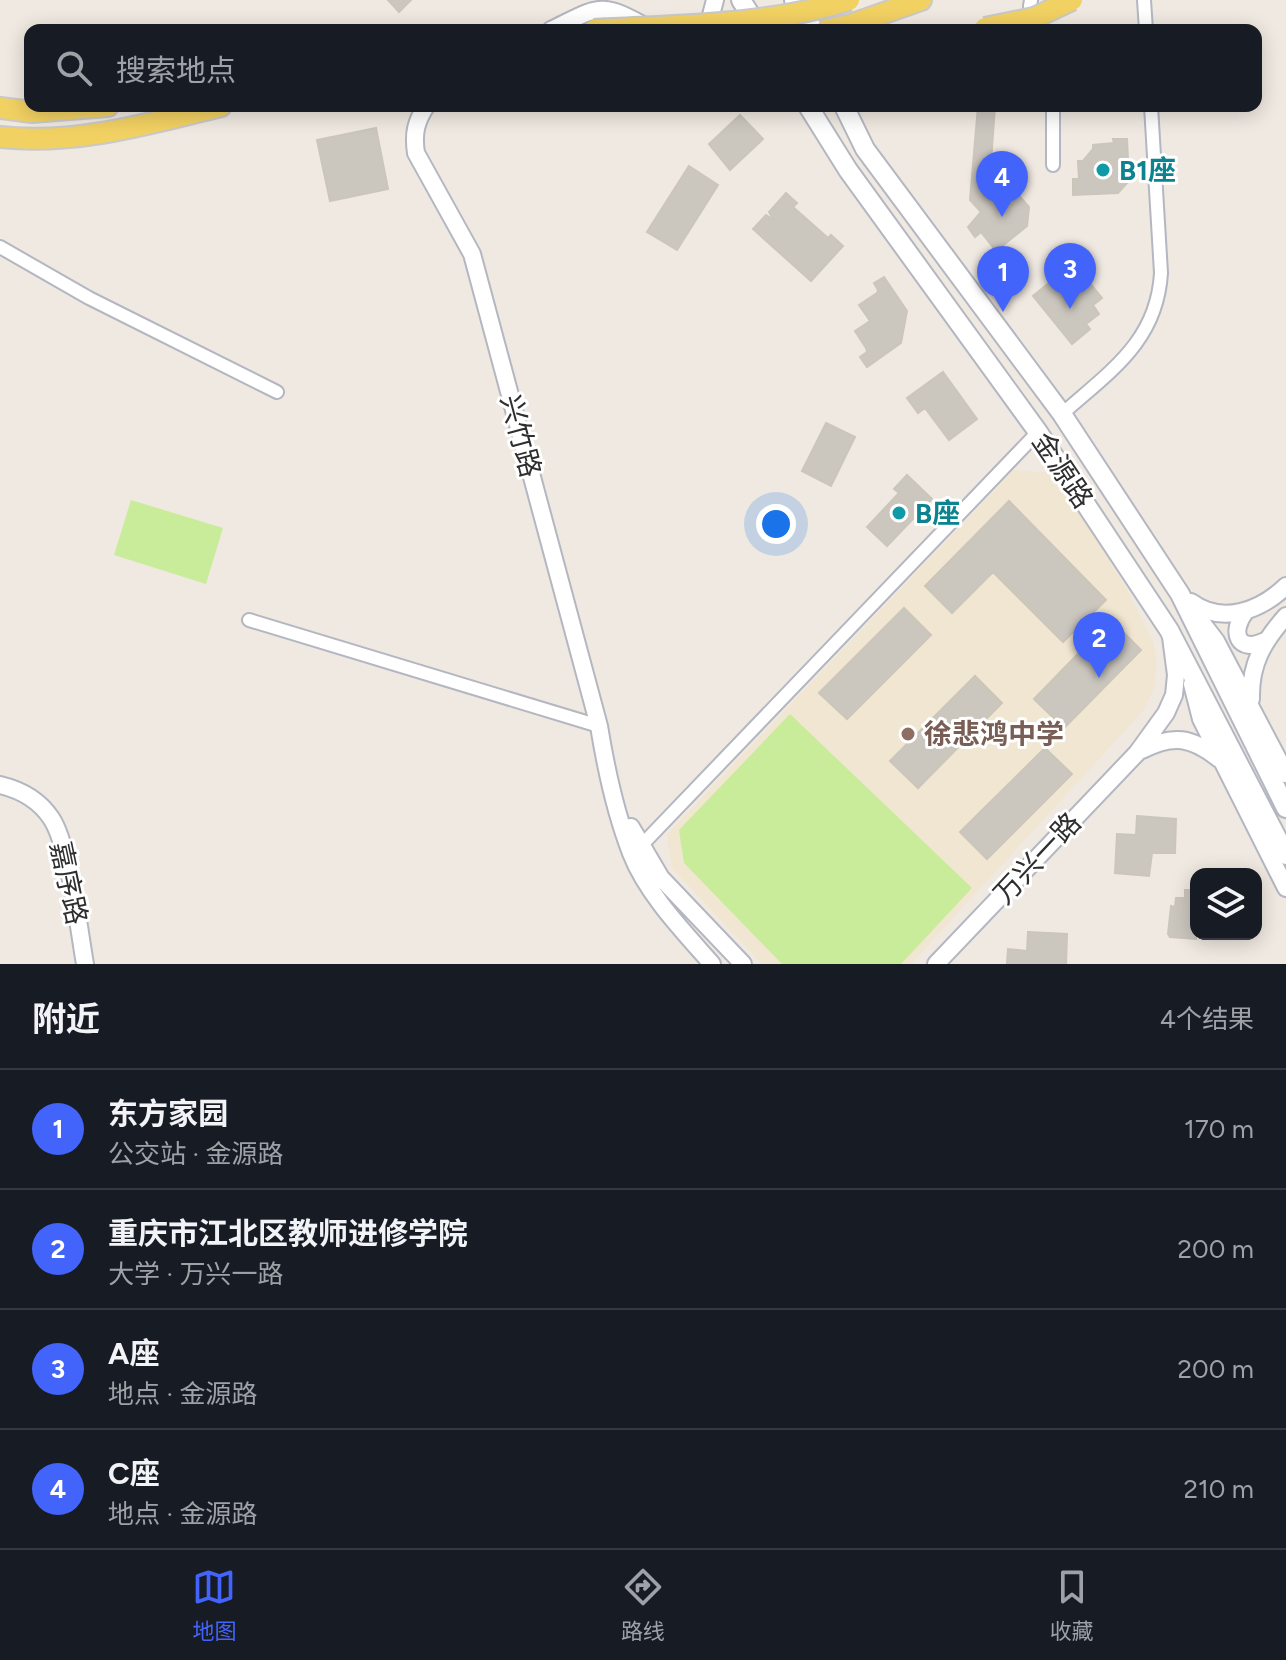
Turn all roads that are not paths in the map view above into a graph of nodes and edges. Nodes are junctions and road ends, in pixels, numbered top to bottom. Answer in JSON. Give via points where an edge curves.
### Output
{"nodes":[{"id":1,"x":715,"y":0,"type":"edge"},
{"id":2,"x":741,"y":0,"type":"edge"},
{"id":3,"x":794,"y":0,"type":"edge"},
{"id":4,"x":849,"y":0,"type":"edge"},
{"id":5,"x":892,"y":0,"type":"edge"},
{"id":6,"x":921,"y":0,"type":"edge"},
{"id":7,"x":1031,"y":0,"type":"edge"},
{"id":8,"x":1072,"y":0,"type":"edge"},
{"id":9,"x":1090,"y":0,"type":"edge"},
{"id":10,"x":1144,"y":0,"type":"edge"},
{"id":11,"x":564,"y":24,"type":"edge"},
{"id":12,"x":642,"y":24,"type":"edge"},
{"id":13,"x":705,"y":24,"type":"edge"},
{"id":14,"x":711,"y":24,"type":"edge"},
{"id":15,"x":756,"y":24,"type":"edge"},
{"id":16,"x":813,"y":24,"type":"edge"},
{"id":17,"x":830,"y":24,"type":"edge"},
{"id":18,"x":853,"y":24,"type":"edge"},
{"id":19,"x":1004,"y":24,"type":"edge"},
{"id":20,"x":1036,"y":24,"type":"edge"},
{"id":21,"x":1042,"y":24,"type":"edge"},
{"id":22,"x":1146,"y":24,"type":"edge"},
{"id":23,"x":0,"y":108,"type":"edge"},
{"id":24,"x":24,"y":111,"type":"edge"},
{"id":25,"x":196,"y":112,"type":"edge"},
{"id":26,"x":423,"y":112,"type":"edge"},
{"id":27,"x":812,"y":112,"type":"edge"},
{"id":28,"x":847,"y":112,"type":"edge"},
{"id":29,"x":1053,"y":112,"type":"edge"},
{"id":30,"x":1151,"y":112,"type":"edge"},
{"id":31,"x":0,"y":137,"type":"edge"},
{"id":32,"x":1053,"y":165,"type":"dead end"},
{"id":33,"x":877,"y":166,"type":"junction"},
{"id":34,"x":848,"y":170,"type":"junction"},
{"id":35,"x":0,"y":247,"type":"edge"},
{"id":36,"x":277,"y":392,"type":"dead end"},
{"id":37,"x":1062,"y":414,"type":"junction"},
{"id":38,"x":1038,"y":432,"type":"junction"},
{"id":39,"x":1286,"y":586,"type":"edge"},
{"id":40,"x":1180,"y":594,"type":"junction"},
{"id":41,"x":1246,"y":611,"type":"junction"},
{"id":42,"x":1286,"y":616,"type":"edge"},
{"id":43,"x":249,"y":620,"type":"dead end"},
{"id":44,"x":1169,"y":630,"type":"junction"},
{"id":45,"x":1265,"y":641,"type":"junction"},
{"id":46,"x":1188,"y":667,"type":"junction"},
{"id":47,"x":1251,"y":705,"type":"junction"},
{"id":48,"x":599,"y":726,"type":"junction"},
{"id":49,"x":1137,"y":753,"type":"junction"},
{"id":50,"x":1222,"y":762,"type":"junction"},
{"id":51,"x":1286,"y":774,"type":"edge"},
{"id":52,"x":0,"y":785,"type":"edge"},
{"id":53,"x":1286,"y":808,"type":"edge"},
{"id":54,"x":636,"y":851,"type":"junction"},
{"id":55,"x":1286,"y":855,"type":"edge"},
{"id":56,"x":1286,"y":888,"type":"edge"},
{"id":57,"x":85,"y":964,"type":"edge"},
{"id":58,"x":712,"y":964,"type":"edge"},
{"id":59,"x":743,"y":964,"type":"edge"},
{"id":60,"x":936,"y":964,"type":"edge"}],
"edges":[{"from":1,"to":13,"type":"street"},
{"from":2,"to":15,"type":"main road"},
{"from":3,"to":16,"type":"main road"},
{"from":4,"to":14,"type":"main road","bridge":true},
{"from":5,"to":17,"type":"street"},
{"from":6,"to":18,"type":"main road"},
{"from":7,"to":20,"type":"street"},
{"from":8,"to":19,"type":"main road","bridge":true,"via":[[1034,18]]},
{"from":9,"to":21,"type":"main road"},
{"from":10,"to":22,"type":"street"},
{"from":11,"to":12,"type":"street","via":[[605,8]]},
{"from":23,"to":24,"type":"main road"},
{"from":25,"to":31,"type":"main road","via":[[109,133],[33,140]]},
{"from":26,"to":48,"type":"street","name":"兴竹路","via":[[414,136],[416,153],[472,254]]},
{"from":27,"to":34,"type":"main road","name":"金源路"},
{"from":28,"to":33,"type":"main road","name":"金源路"},
{"from":29,"to":32,"type":"street"},
{"from":30,"to":37,"type":"street","via":[[1161,273],[1155,314],[1135,347]]},
{"from":33,"to":34,"type":"main road","via":[[855,153]]},
{"from":33,"to":37,"type":"main road","name":"金源路"},
{"from":34,"to":38,"type":"main road","name":"金源路"},
{"from":35,"to":36,"type":"street"},
{"from":37,"to":40,"type":"main road","name":"金源路"},
{"from":38,"to":44,"type":"main road","name":"金源路"},
{"from":38,"to":54,"type":"street"},
{"from":39,"to":41,"type":"street"},
{"from":40,"to":41,"type":"street","via":[[1214,613]]},
{"from":40,"to":47,"type":"street","via":[[1216,641]]},
{"from":40,"to":53,"type":"main road","name":"金源路"},
{"from":41,"to":45,"type":"street","via":[[1238,622],[1239,638],[1255,646]]},
{"from":42,"to":45,"type":"street"},
{"from":43,"to":48,"type":"street"},
{"from":44,"to":46,"type":"main road","name":"金源路"},
{"from":44,"to":49,"type":"street","name":"万兴一路","via":[[1174,695]]},
{"from":45,"to":47,"type":"street","via":[[1253,668]]},
{"from":46,"to":50,"type":"street","via":[[1201,719]]},
{"from":46,"to":55,"type":"main road","name":"金源路"},
{"from":47,"to":51,"type":"street"},
{"from":48,"to":54,"type":"street","name":"兴竹路","via":[[608,779]]},
{"from":49,"to":50,"type":"street","via":[[1159,741],[1180,739],[1206,748]]},
{"from":49,"to":60,"type":"street","name":"万兴一路"},
{"from":50,"to":56,"type":"street"},
{"from":52,"to":57,"type":"street","name":"嘉序路","via":[[18,789],[52,818],[62,840]]},
{"from":54,"to":58,"type":"street","name":"兴竹路","via":[[648,884]]},
{"from":54,"to":59,"type":"street","name":"兴竹路"}]}
